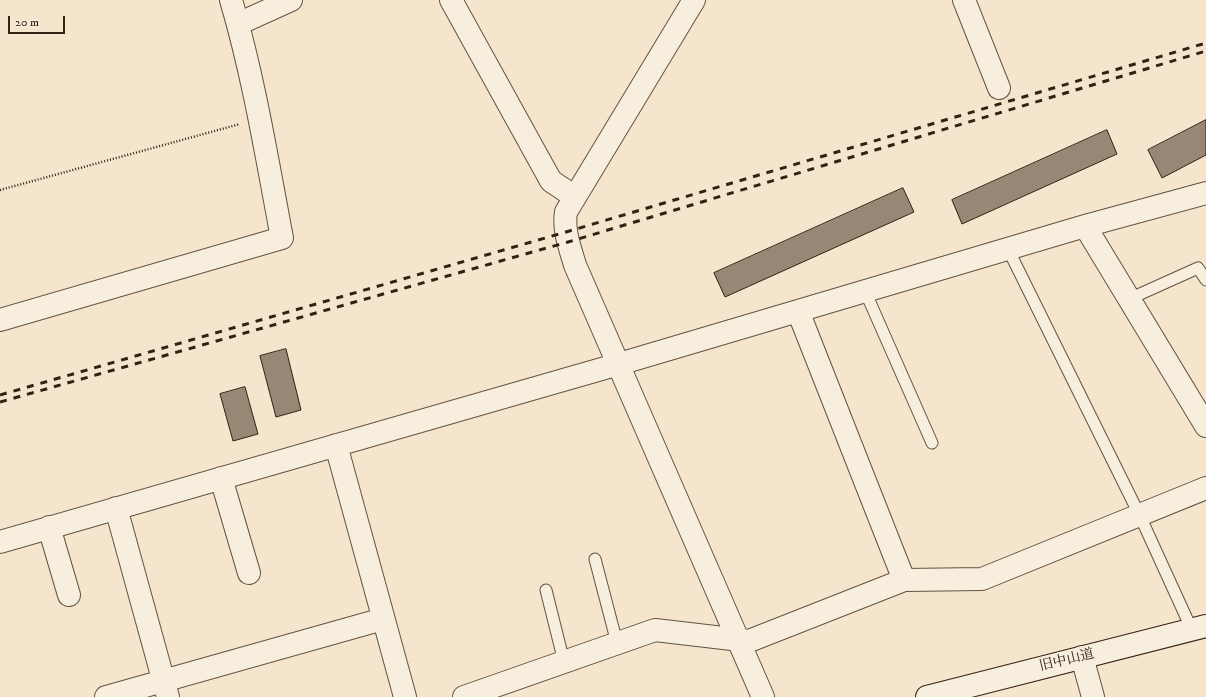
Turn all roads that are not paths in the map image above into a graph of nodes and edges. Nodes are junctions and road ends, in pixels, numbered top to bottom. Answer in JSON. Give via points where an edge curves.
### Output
{"nodes":[{"id":1,"x":231,"y":0,"type":"edge"},
{"id":2,"x":291,"y":0,"type":"edge"},
{"id":3,"x":451,"y":0,"type":"edge"},
{"id":4,"x":694,"y":0,"type":"edge"},
{"id":5,"x":964,"y":0,"type":"edge"},
{"id":6,"x":238,"y":24,"type":"junction"},
{"id":7,"x":999,"y":88,"type":"dead end"},
{"id":8,"x":1206,"y":193,"type":"edge"},
{"id":9,"x":575,"y":197,"type":"junction"},
{"id":10,"x":1085,"y":226,"type":"junction"},
{"id":11,"x":1008,"y":248,"type":"junction"},
{"id":12,"x":1206,"y":280,"type":"edge"},
{"id":13,"x":865,"y":291,"type":"junction"},
{"id":14,"x":1129,"y":299,"type":"junction"},
{"id":15,"x":798,"y":311,"type":"junction"},
{"id":16,"x":0,"y":320,"type":"edge"},
{"id":17,"x":619,"y":364,"type":"junction"},
{"id":18,"x":1204,"y":417,"type":"edge"},
{"id":19,"x":932,"y":443,"type":"dead end"},
{"id":20,"x":336,"y":445,"type":"junction"},
{"id":21,"x":221,"y":478,"type":"junction"},
{"id":22,"x":1206,"y":488,"type":"edge"},
{"id":23,"x":116,"y":508,"type":"junction"},
{"id":24,"x":1140,"y":516,"type":"junction"},
{"id":25,"x":49,"y":527,"type":"junction"},
{"id":26,"x":0,"y":542,"type":"edge"},
{"id":27,"x":595,"y":559,"type":"dead end"},
{"id":28,"x":249,"y":573,"type":"dead end"},
{"id":29,"x":904,"y":580,"type":"junction"},
{"id":30,"x":546,"y":590,"type":"dead end"},
{"id":31,"x":69,"y":595,"type":"dead end"},
{"id":32,"x":384,"y":619,"type":"junction"},
{"id":33,"x":1199,"y":628,"type":"edge"},
{"id":34,"x":738,"y":640,"type":"junction"},
{"id":35,"x":617,"y":643,"type":"junction"},
{"id":36,"x":1082,"y":657,"type":"junction"},
{"id":37,"x":564,"y":662,"type":"junction"},
{"id":38,"x":166,"y":689,"type":"edge"},
{"id":39,"x":106,"y":697,"type":"edge"},
{"id":40,"x":405,"y":697,"type":"edge"},
{"id":41,"x":464,"y":697,"type":"edge"},
{"id":42,"x":763,"y":697,"type":"edge"},
{"id":43,"x":927,"y":697,"type":"edge"},
{"id":44,"x":1093,"y":697,"type":"edge"}],
"edges":[{"from":1,"to":6,"type":"street"},
{"from":2,"to":6,"type":"street"},
{"from":3,"to":9,"type":"street","via":[[551,181]]},
{"from":4,"to":9,"type":"street"},
{"from":5,"to":7,"type":"street"},
{"from":6,"to":16,"type":"street","via":[[260,119],[282,238]]},
{"from":8,"to":10,"type":"street"},
{"from":9,"to":17,"type":"street","via":[[565,218],[568,242],[575,265]]},
{"from":10,"to":11,"type":"street"},
{"from":10,"to":14,"type":"street"},
{"from":11,"to":13,"type":"street"},
{"from":11,"to":24,"type":"lane"},
{"from":12,"to":14,"type":"lane","via":[[1198,268]]},
{"from":13,"to":15,"type":"street"},
{"from":13,"to":19,"type":"lane"},
{"from":14,"to":18,"type":"street"},
{"from":15,"to":17,"type":"street"},
{"from":15,"to":29,"type":"street"},
{"from":17,"to":20,"type":"street"},
{"from":17,"to":34,"type":"street"},
{"from":20,"to":21,"type":"street"},
{"from":20,"to":32,"type":"street"},
{"from":21,"to":23,"type":"street"},
{"from":21,"to":28,"type":"street"},
{"from":22,"to":24,"type":"street"},
{"from":23,"to":25,"type":"street"},
{"from":23,"to":38,"type":"street"},
{"from":24,"to":29,"type":"street","via":[[982,579]]},
{"from":24,"to":33,"type":"lane"},
{"from":25,"to":26,"type":"street"},
{"from":25,"to":31,"type":"street"},
{"from":27,"to":35,"type":"lane"},
{"from":29,"to":34,"type":"street","via":[[749,640]]},
{"from":30,"to":37,"type":"lane"},
{"from":32,"to":38,"type":"street"},
{"from":32,"to":40,"type":"street"},
{"from":33,"to":36,"type":"street","name":"旧中山道"},
{"from":34,"to":35,"type":"street","via":[[656,630]]},
{"from":34,"to":42,"type":"street"},
{"from":35,"to":37,"type":"street"},
{"from":36,"to":43,"type":"street","name":"旧中山道"},
{"from":36,"to":44,"type":"street"},
{"from":37,"to":41,"type":"street"},
{"from":38,"to":39,"type":"street"}]}
